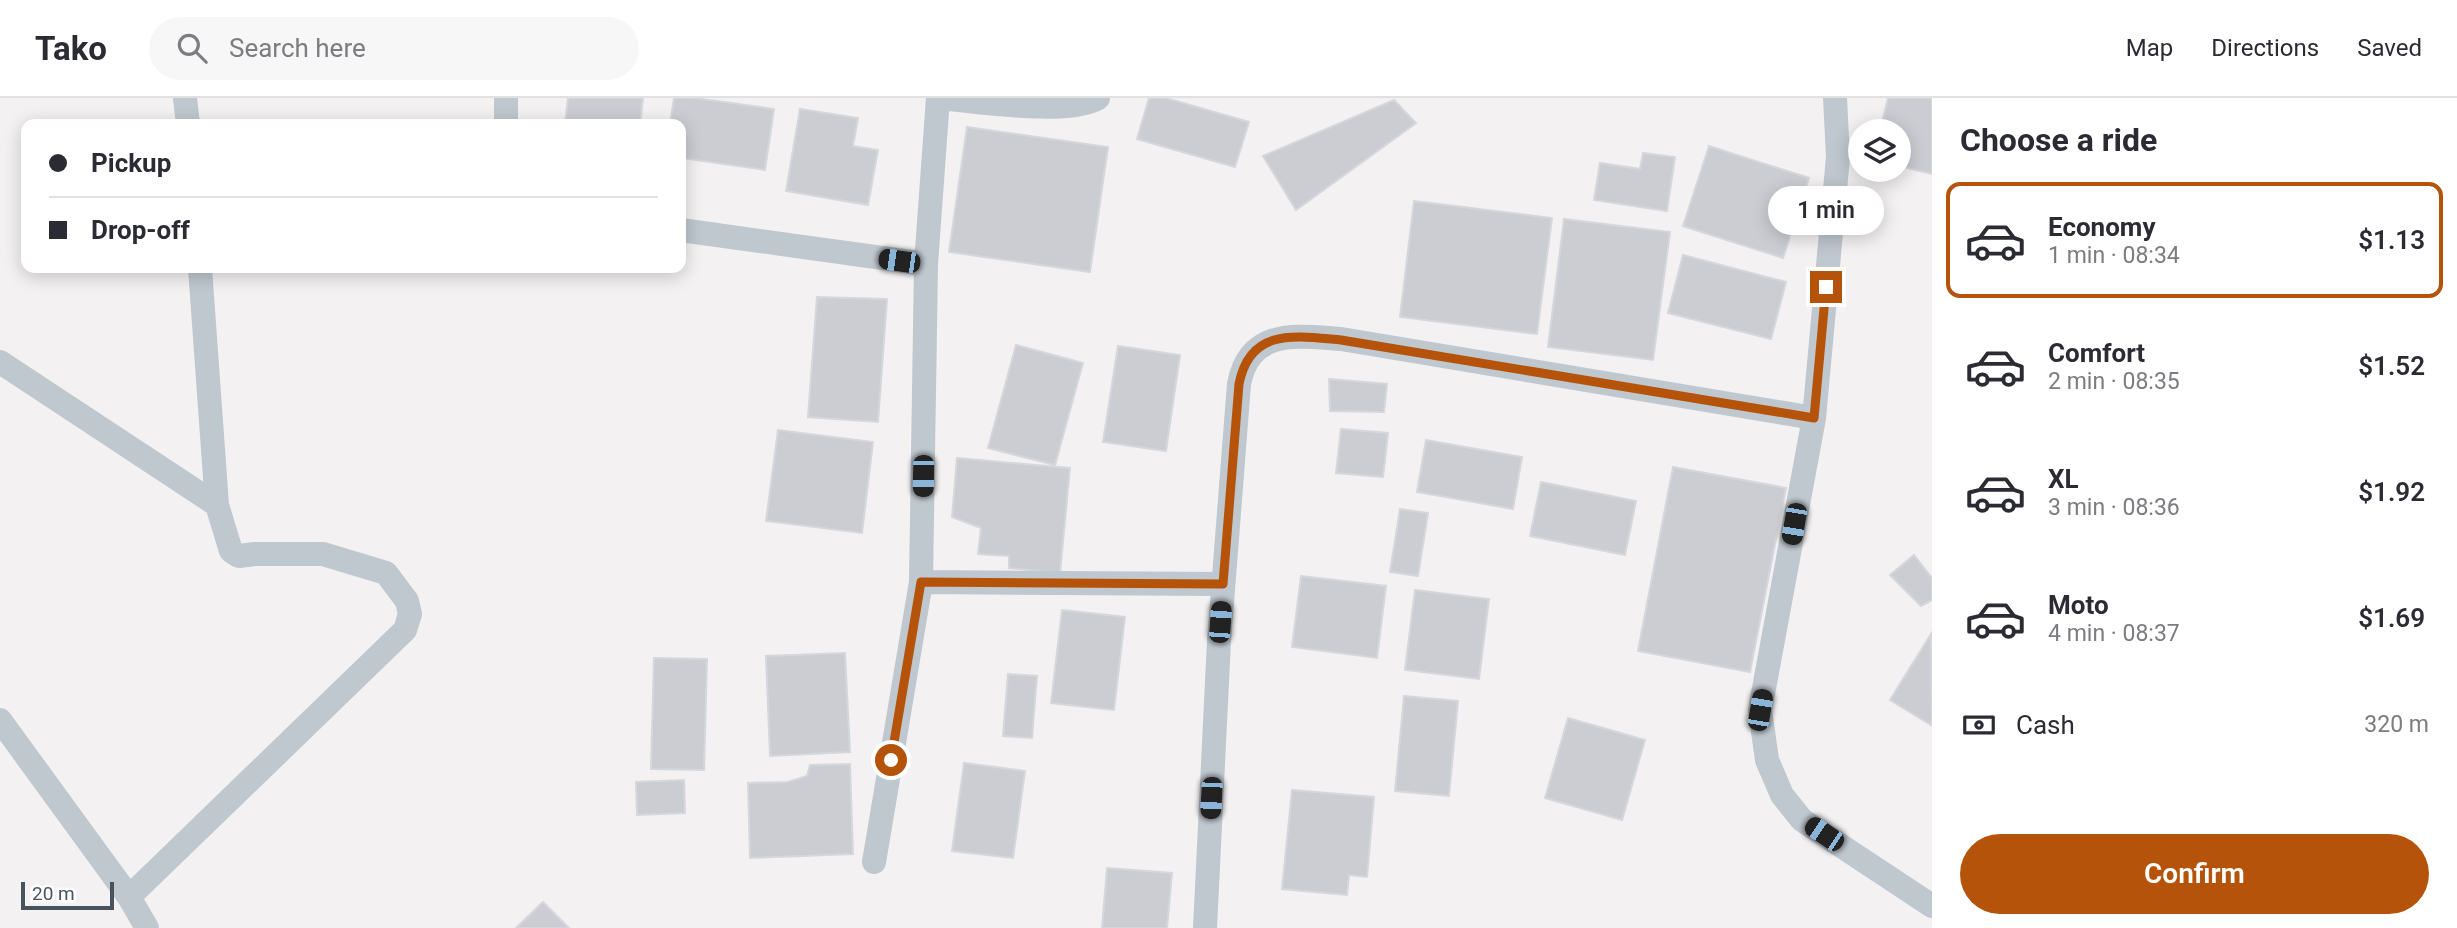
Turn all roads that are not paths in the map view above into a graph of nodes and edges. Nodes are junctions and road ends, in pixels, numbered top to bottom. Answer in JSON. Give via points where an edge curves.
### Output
{"nodes":[{"id":1,"x":185,"y":98,"type":"edge"},
{"id":2,"x":506,"y":98,"type":"edge"},
{"id":3,"x":939,"y":98,"type":"edge"},
{"id":4,"x":1098,"y":98,"type":"edge"},
{"id":5,"x":1835,"y":98,"type":"edge"},
{"id":6,"x":187,"y":119,"type":"edge"},
{"id":7,"x":506,"y":119,"type":"edge"},
{"id":8,"x":686,"y":231,"type":"edge"},
{"id":9,"x":926,"y":264,"type":"junction"},
{"id":10,"x":200,"y":273,"type":"edge"},
{"id":11,"x":0,"y":362,"type":"edge"},
{"id":12,"x":1814,"y":418,"type":"junction"},
{"id":13,"x":217,"y":505,"type":"junction"},
{"id":14,"x":921,"y":582,"type":"junction"},
{"id":15,"x":1223,"y":584,"type":"junction"},
{"id":16,"x":0,"y":720,"type":"edge"},
{"id":17,"x":874,"y":862,"type":"dead end"},
{"id":18,"x":129,"y":897,"type":"junction"},
{"id":19,"x":1932,"y":906,"type":"edge"},
{"id":20,"x":147,"y":928,"type":"edge"},
{"id":21,"x":1205,"y":928,"type":"edge"}],
"edges":[{"from":1,"to":6,"type":"street"},
{"from":2,"to":7,"type":"street"},
{"from":3,"to":4,"type":"street","via":[[1063,106]]},
{"from":3,"to":9,"type":"street"},
{"from":5,"to":12,"type":"street","via":[[1838,157]]},
{"from":8,"to":9,"type":"street"},
{"from":9,"to":14,"type":"street"},
{"from":10,"to":13,"type":"street"},
{"from":11,"to":13,"type":"street"},
{"from":12,"to":15,"type":"street","via":[[1291,335],[1270,341],[1243,364]]},
{"from":12,"to":19,"type":"street","via":[[1760,710],[1767,760],[1782,795],[1802,820]]},
{"from":13,"to":18,"type":"street","via":[[227,543],[239,556],[323,554],[386,573],[407,601],[410,614],[405,630]]},
{"from":14,"to":15,"type":"street"},
{"from":14,"to":17,"type":"street"},
{"from":15,"to":21,"type":"street"},
{"from":16,"to":18,"type":"street"},
{"from":18,"to":20,"type":"street"}]}
